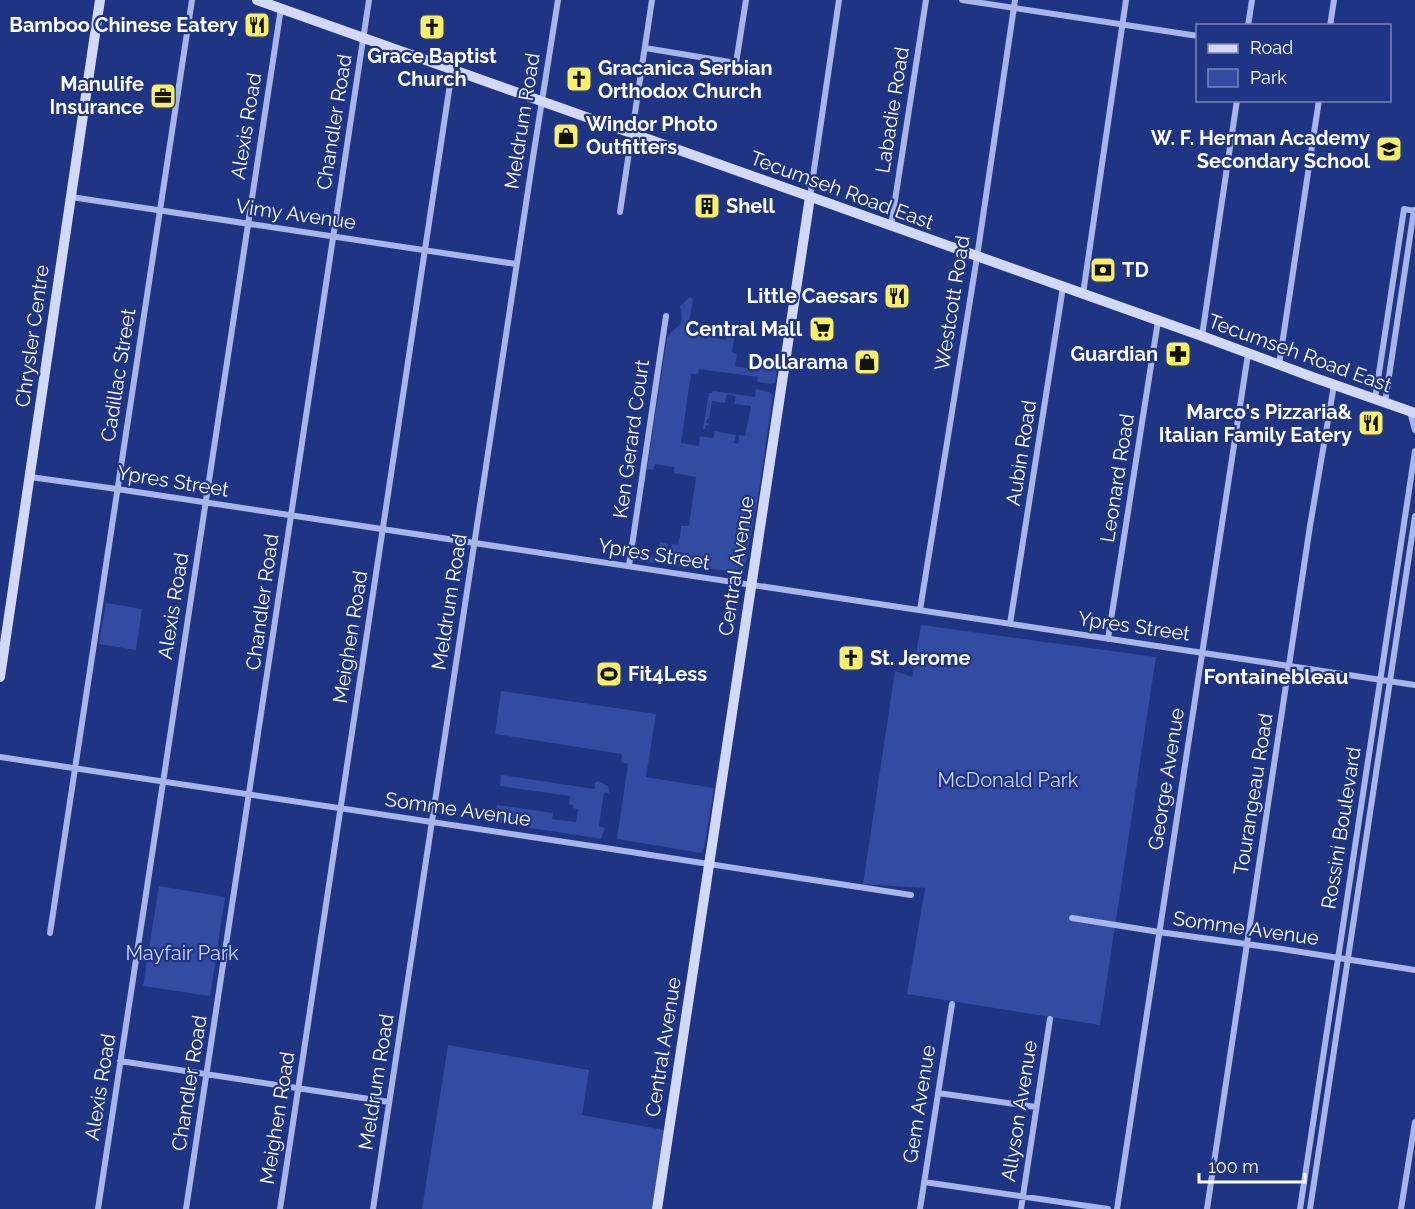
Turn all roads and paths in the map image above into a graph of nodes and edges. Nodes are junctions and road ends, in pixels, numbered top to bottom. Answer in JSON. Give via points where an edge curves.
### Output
{"nodes":[{"id":1,"x":100,"y":0,"type":"edge"},
{"id":2,"x":192,"y":0,"type":"edge"},
{"id":3,"x":257,"y":0,"type":"edge"},
{"id":4,"x":369,"y":0,"type":"edge"},
{"id":5,"x":558,"y":0,"type":"edge"},
{"id":6,"x":652,"y":0,"type":"edge"},
{"id":7,"x":746,"y":0,"type":"edge"},
{"id":8,"x":839,"y":0,"type":"edge"},
{"id":9,"x":926,"y":0,"type":"edge"},
{"id":10,"x":962,"y":0,"type":"edge"},
{"id":11,"x":1015,"y":0,"type":"edge"},
{"id":12,"x":1126,"y":0,"type":"edge"},
{"id":13,"x":1252,"y":0,"type":"edge"},
{"id":14,"x":1334,"y":0,"type":"edge"},
{"id":15,"x":276,"y":5,"type":"edge"},
{"id":16,"x":1014,"y":8,"type":"junction"},
{"id":17,"x":1122,"y":24,"type":"junction"},
{"id":18,"x":1248,"y":24,"type":"edge"},
{"id":19,"x":1330,"y":24,"type":"edge"},
{"id":20,"x":1196,"y":36,"type":"edge"},
{"id":21,"x":363,"y":39,"type":"junction"},
{"id":22,"x":645,"y":48,"type":"junction"},
{"id":23,"x":454,"y":71,"type":"junction"},
{"id":24,"x":542,"y":102,"type":"junction"},
{"id":25,"x":1237,"y":102,"type":"edge"},
{"id":26,"x":1318,"y":102,"type":"edge"},
{"id":27,"x":633,"y":134,"type":"junction"},
{"id":28,"x":71,"y":197,"type":"junction"},
{"id":29,"x":810,"y":197,"type":"junction"},
{"id":30,"x":160,"y":210,"type":"junction"},
{"id":31,"x":1414,"y":211,"type":"edge"},
{"id":32,"x":620,"y":212,"type":"dead end"},
{"id":33,"x":248,"y":223,"type":"junction"},
{"id":34,"x":891,"y":226,"type":"junction"},
{"id":35,"x":334,"y":236,"type":"junction"},
{"id":36,"x":425,"y":249,"type":"junction"},
{"id":37,"x":977,"y":257,"type":"junction"},
{"id":38,"x":516,"y":264,"type":"junction"},
{"id":39,"x":1063,"y":287,"type":"junction"},
{"id":40,"x":1083,"y":294,"type":"junction"},
{"id":41,"x":666,"y":316,"type":"dead end"},
{"id":42,"x":1158,"y":321,"type":"junction"},
{"id":43,"x":1202,"y":336,"type":"junction"},
{"id":44,"x":1384,"y":341,"type":"junction"},
{"id":45,"x":1394,"y":342,"type":"junction"},
{"id":46,"x":1248,"y":354,"type":"junction"},
{"id":47,"x":1279,"y":365,"type":"junction"},
{"id":48,"x":1334,"y":385,"type":"junction"},
{"id":49,"x":1380,"y":401,"type":"junction"},
{"id":50,"x":1413,"y":412,"type":"edge"},
{"id":51,"x":1415,"y":430,"type":"edge"},
{"id":52,"x":1415,"y":451,"type":"edge"},
{"id":53,"x":30,"y":477,"type":"junction"},
{"id":54,"x":117,"y":489,"type":"junction"},
{"id":55,"x":205,"y":502,"type":"junction"},
{"id":56,"x":291,"y":515,"type":"junction"},
{"id":57,"x":1415,"y":516,"type":"edge"},
{"id":58,"x":383,"y":529,"type":"junction"},
{"id":59,"x":475,"y":543,"type":"junction"},
{"id":60,"x":629,"y":566,"type":"junction"},
{"id":61,"x":751,"y":585,"type":"junction"},
{"id":62,"x":920,"y":610,"type":"junction"},
{"id":63,"x":1010,"y":624,"type":"junction"},
{"id":64,"x":1108,"y":639,"type":"junction"},
{"id":65,"x":1202,"y":652,"type":"junction"},
{"id":66,"x":1289,"y":666,"type":"junction"},
{"id":67,"x":0,"y":677,"type":"edge"},
{"id":68,"x":1380,"y":679,"type":"junction"},
{"id":69,"x":1390,"y":681,"type":"junction"},
{"id":70,"x":1415,"y":684,"type":"edge"},
{"id":71,"x":0,"y":757,"type":"edge"},
{"id":72,"x":75,"y":768,"type":"junction"},
{"id":73,"x":163,"y":782,"type":"junction"},
{"id":74,"x":249,"y":795,"type":"junction"},
{"id":75,"x":340,"y":809,"type":"junction"},
{"id":76,"x":433,"y":822,"type":"junction"},
{"id":77,"x":709,"y":865,"type":"junction"},
{"id":78,"x":911,"y":895,"type":"dead end"},
{"id":79,"x":1072,"y":918,"type":"dead end"},
{"id":80,"x":1159,"y":932,"type":"junction"},
{"id":81,"x":50,"y":933,"type":"dead end"},
{"id":82,"x":1247,"y":944,"type":"junction"},
{"id":83,"x":1338,"y":958,"type":"junction"},
{"id":84,"x":1348,"y":959,"type":"junction"},
{"id":85,"x":1415,"y":970,"type":"edge"},
{"id":86,"x":952,"y":1004,"type":"dead end"},
{"id":87,"x":1050,"y":1019,"type":"dead end"},
{"id":88,"x":120,"y":1061,"type":"junction"},
{"id":89,"x":207,"y":1074,"type":"junction"},
{"id":90,"x":298,"y":1088,"type":"junction"},
{"id":91,"x":938,"y":1093,"type":"junction"},
{"id":92,"x":390,"y":1102,"type":"junction"},
{"id":93,"x":1036,"y":1107,"type":"junction"},
{"id":94,"x":1415,"y":1122,"type":"edge"},
{"id":95,"x":924,"y":1182,"type":"junction"},
{"id":96,"x":1023,"y":1197,"type":"junction"},
{"id":97,"x":98,"y":1209,"type":"edge"},
{"id":98,"x":186,"y":1209,"type":"edge"},
{"id":99,"x":279,"y":1209,"type":"edge"},
{"id":100,"x":373,"y":1209,"type":"edge"},
{"id":101,"x":657,"y":1209,"type":"edge"},
{"id":102,"x":920,"y":1209,"type":"edge"},
{"id":103,"x":1020,"y":1209,"type":"edge"},
{"id":104,"x":1108,"y":1209,"type":"edge"},
{"id":105,"x":1117,"y":1209,"type":"edge"},
{"id":106,"x":1207,"y":1209,"type":"edge"},
{"id":107,"x":1300,"y":1209,"type":"edge"},
{"id":108,"x":1310,"y":1209,"type":"edge"},
{"id":109,"x":1401,"y":1209,"type":"edge"}],
"edges":[{"from":1,"to":28,"type":"street","name":"Chrysler Centre"},
{"from":2,"to":30,"type":"street","name":"Cadillac Street"},
{"from":3,"to":15,"type":"street","name":"Tecumseh Road East"},
{"from":4,"to":21,"type":"street","name":"Chandler Road"},
{"from":5,"to":24,"type":"street","name":"Meldrum Road"},
{"from":6,"to":22,"type":"street"},
{"from":7,"to":22,"type":"street","via":[[736,63]]},
{"from":8,"to":29,"type":"street","name":"Central Avenue"},
{"from":9,"to":34,"type":"street","name":"Labadie Road"},
{"from":10,"to":16,"type":"street"},
{"from":11,"to":16,"type":"street","name":"Westcott Road"},
{"from":12,"to":17,"type":"street"},
{"from":13,"to":18,"type":"street"},
{"from":14,"to":19,"type":"street"},
{"from":15,"to":21,"type":"street","name":"Tecumseh Road East"},
{"from":15,"to":33,"type":"street","name":"Alexis Road"},
{"from":16,"to":17,"type":"street"},
{"from":16,"to":37,"type":"street","name":"Westcott Road"},
{"from":17,"to":20,"type":"street"},
{"from":17,"to":40,"type":"street"},
{"from":21,"to":23,"type":"street","name":"Tecumseh Road East"},
{"from":21,"to":35,"type":"street","name":"Chandler Road"},
{"from":22,"to":27,"type":"street"},
{"from":23,"to":24,"type":"street","name":"Tecumseh Road East"},
{"from":23,"to":36,"type":"street","name":"Meighen Road"},
{"from":24,"to":27,"type":"street","name":"Tecumseh Road East"},
{"from":24,"to":38,"type":"street","name":"Meldrum Road"},
{"from":25,"to":43,"type":"street"},
{"from":26,"to":47,"type":"street"},
{"from":27,"to":29,"type":"street","name":"Tecumseh Road East"},
{"from":27,"to":32,"type":"street"},
{"from":28,"to":30,"type":"street","name":"Vimy Avenue"},
{"from":28,"to":53,"type":"street","name":"Chrysler Centre"},
{"from":29,"to":34,"type":"street","name":"Tecumseh Road East"},
{"from":29,"to":61,"type":"street","name":"Central Avenue"},
{"from":30,"to":33,"type":"street","name":"Vimy Avenue"},
{"from":30,"to":54,"type":"street","name":"Cadillac Street"},
{"from":31,"to":44,"type":"street","via":[[1404,209]]},
{"from":31,"to":45,"type":"street"},
{"from":33,"to":35,"type":"street","name":"Vimy Avenue"},
{"from":33,"to":55,"type":"street","name":"Alexis Road"},
{"from":34,"to":37,"type":"street","name":"Tecumseh Road East"},
{"from":35,"to":36,"type":"street","name":"Vimy Avenue"},
{"from":35,"to":56,"type":"street","name":"Chandler Road"},
{"from":36,"to":38,"type":"street","name":"Vimy Avenue"},
{"from":36,"to":58,"type":"street","name":"Meighen Road"},
{"from":37,"to":39,"type":"street","name":"Tecumseh Road East"},
{"from":37,"to":62,"type":"street","name":"Westcott Road"},
{"from":38,"to":59,"type":"street","name":"Meldrum Road"},
{"from":39,"to":40,"type":"street","name":"Tecumseh Road East"},
{"from":39,"to":63,"type":"street","name":"Aubin Road"},
{"from":40,"to":42,"type":"street","name":"Tecumseh Road East"},
{"from":41,"to":60,"type":"street","name":"Ken Gerard Court"},
{"from":42,"to":43,"type":"street","name":"Tecumseh Road East"},
{"from":42,"to":64,"type":"street","name":"Leonard Road"},
{"from":43,"to":46,"type":"street","name":"Tecumseh Road East"},
{"from":44,"to":45,"type":"street"},
{"from":44,"to":49,"type":"street"},
{"from":45,"to":49,"type":"street"},
{"from":46,"to":47,"type":"street","name":"Tecumseh Road East"},
{"from":46,"to":65,"type":"street","name":"George Avenue"},
{"from":47,"to":48,"type":"street","name":"Tecumseh Road East"},
{"from":48,"to":49,"type":"street","name":"Tecumseh Road East"},
{"from":48,"to":66,"type":"street","name":"Tourangeau Road"},
{"from":49,"to":50,"type":"street","name":"Tecumseh Road East"},
{"from":50,"to":51,"type":"street"},
{"from":52,"to":68,"type":"street","name":"Rossini Boulevard"},
{"from":53,"to":54,"type":"street","name":"Ypres Street"},
{"from":53,"to":67,"type":"street","name":"Chrysler Centre"},
{"from":54,"to":55,"type":"street","name":"Ypres Street"},
{"from":54,"to":72,"type":"street","name":"Cadillac Street"},
{"from":55,"to":56,"type":"street","name":"Ypres Street"},
{"from":55,"to":73,"type":"street","name":"Alexis Road"},
{"from":56,"to":58,"type":"street","name":"Ypres Street"},
{"from":56,"to":74,"type":"street","name":"Chandler Road"},
{"from":57,"to":69,"type":"street","name":"Rossini Boulevard"},
{"from":58,"to":59,"type":"street","name":"Ypres Street"},
{"from":58,"to":75,"type":"street","name":"Meighen Road"},
{"from":59,"to":60,"type":"street","name":"Ypres Street"},
{"from":59,"to":76,"type":"street","name":"Meldrum Road"},
{"from":60,"to":61,"type":"street","name":"Ypres Street"},
{"from":61,"to":62,"type":"street","name":"Ypres Street"},
{"from":61,"to":77,"type":"street","name":"Central Avenue"},
{"from":62,"to":63,"type":"street","name":"Ypres Street"},
{"from":63,"to":64,"type":"street","name":"Ypres Street"},
{"from":64,"to":65,"type":"street","name":"Ypres Street"},
{"from":65,"to":66,"type":"street","name":"Ypres Street"},
{"from":65,"to":80,"type":"street","name":"George Avenue"},
{"from":66,"to":68,"type":"street","name":"Ypres Street"},
{"from":66,"to":82,"type":"street","name":"Tourangeau Road"},
{"from":68,"to":69,"type":"street","name":"Ypres Street"},
{"from":68,"to":83,"type":"street","name":"Rossini Boulevard"},
{"from":69,"to":70,"type":"street","name":"Ypres Street"},
{"from":69,"to":84,"type":"street","name":"Rossini Boulevard"},
{"from":71,"to":72,"type":"street","name":"Somme Avenue"},
{"from":72,"to":73,"type":"street","name":"Somme Avenue"},
{"from":72,"to":81,"type":"street","name":"Cadillac Street"},
{"from":73,"to":74,"type":"street","name":"Somme Avenue"},
{"from":73,"to":88,"type":"street","name":"Alexis Road"},
{"from":74,"to":75,"type":"street","name":"Somme Avenue"},
{"from":74,"to":89,"type":"street","name":"Chandler Road"},
{"from":75,"to":76,"type":"street","name":"Somme Avenue"},
{"from":75,"to":90,"type":"street","name":"Meighen Road"},
{"from":76,"to":77,"type":"street","name":"Somme Avenue"},
{"from":76,"to":92,"type":"street","name":"Meldrum Road"},
{"from":77,"to":78,"type":"street","name":"Somme Avenue"},
{"from":77,"to":101,"type":"street","name":"Central Avenue"},
{"from":79,"to":80,"type":"street","name":"Somme Avenue"},
{"from":80,"to":82,"type":"street","name":"Somme Avenue"},
{"from":80,"to":105,"type":"street","name":"George Avenue"},
{"from":82,"to":83,"type":"street","name":"Somme Avenue"},
{"from":82,"to":106,"type":"street","name":"Tourangeau Road"},
{"from":83,"to":84,"type":"street","name":"Somme Avenue"},
{"from":83,"to":107,"type":"street","name":"Rossini Boulevard"},
{"from":84,"to":85,"type":"street","name":"Somme Avenue"},
{"from":84,"to":108,"type":"street","name":"Rossini Boulevard"},
{"from":86,"to":91,"type":"street","name":"Gem Avenue"},
{"from":87,"to":93,"type":"street","name":"Allyson Avenue"},
{"from":88,"to":89,"type":"street"},
{"from":88,"to":97,"type":"street","name":"Alexis Road"},
{"from":89,"to":90,"type":"street"},
{"from":89,"to":98,"type":"street","name":"Chandler Road"},
{"from":90,"to":92,"type":"street"},
{"from":90,"to":99,"type":"street","name":"Meighen Road"},
{"from":91,"to":93,"type":"street"},
{"from":91,"to":95,"type":"street","name":"Gem Avenue"},
{"from":92,"to":100,"type":"street","name":"Meldrum Road"},
{"from":93,"to":96,"type":"street","name":"Allyson Avenue"},
{"from":94,"to":109,"type":"street"},
{"from":95,"to":96,"type":"street"},
{"from":95,"to":102,"type":"street","name":"Gem Avenue"},
{"from":96,"to":103,"type":"street","name":"Allyson Avenue"},
{"from":96,"to":104,"type":"street"}]}
